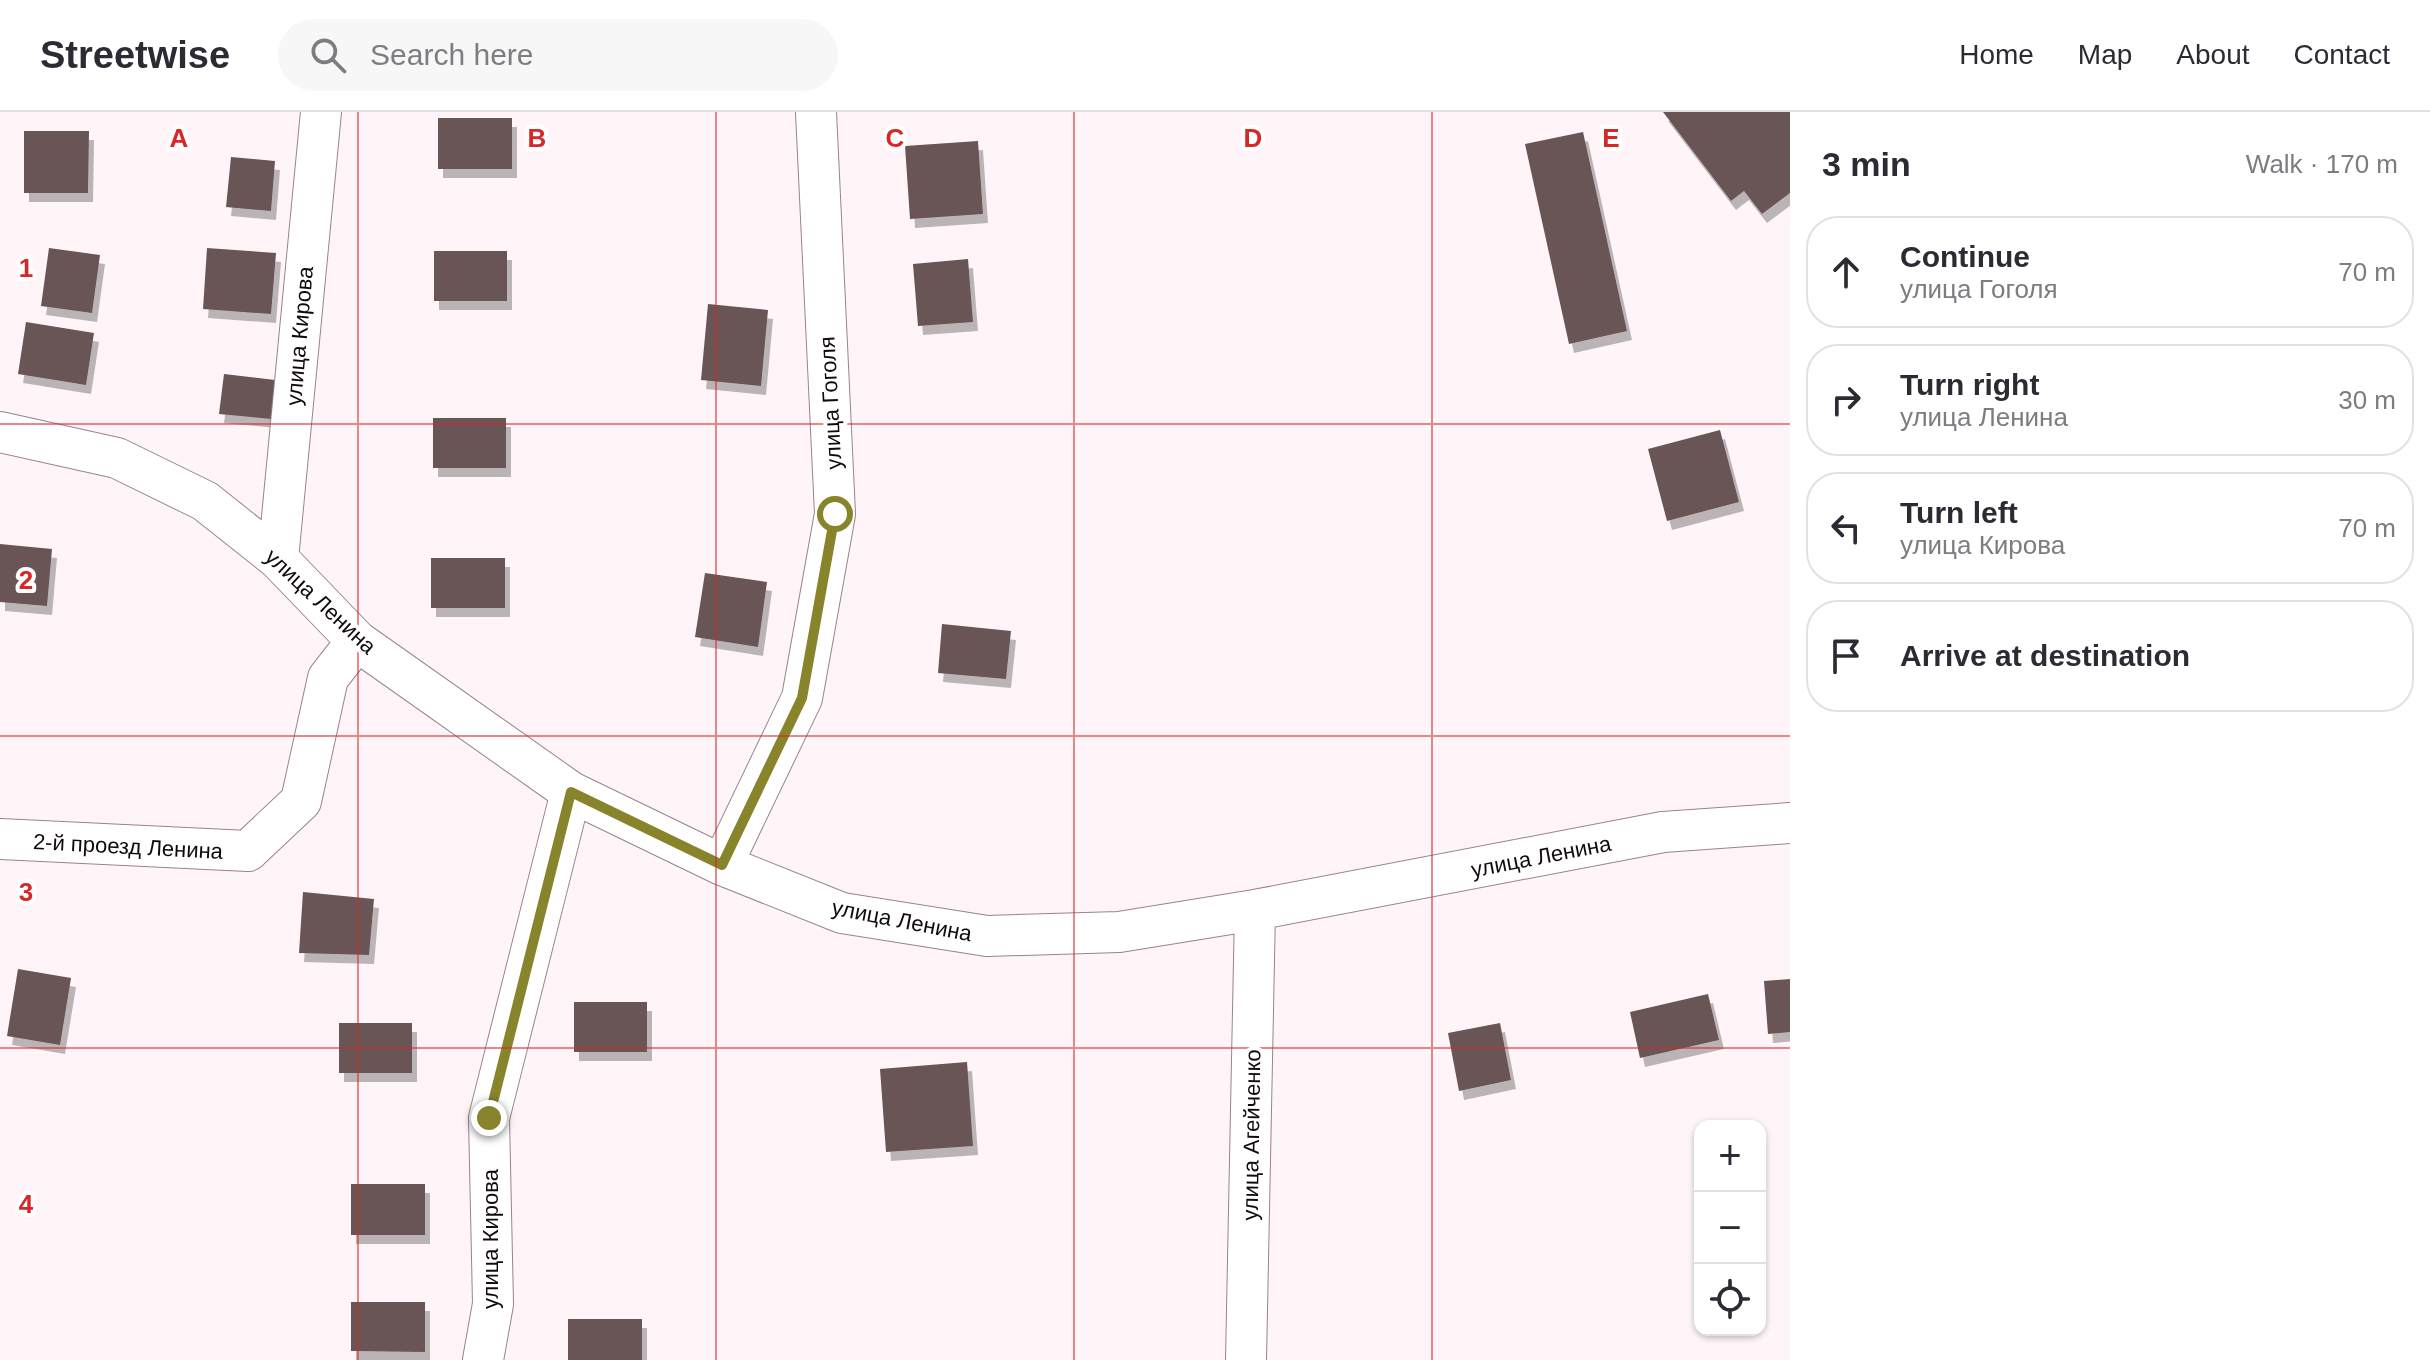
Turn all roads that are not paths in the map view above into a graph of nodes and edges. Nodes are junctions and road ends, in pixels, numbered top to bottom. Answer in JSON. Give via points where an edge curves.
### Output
{"nodes":[{"id":1,"x":321,"y":112,"type":"edge"},
{"id":2,"x":816,"y":112,"type":"edge"},
{"id":3,"x":0,"y":432,"type":"edge"},
{"id":4,"x":278,"y":559,"type":"junction"},
{"id":5,"x":357,"y":641,"type":"junction"},
{"id":6,"x":571,"y":792,"type":"junction"},
{"id":7,"x":1790,"y":823,"type":"edge"},
{"id":8,"x":0,"y":839,"type":"edge"},
{"id":9,"x":722,"y":865,"type":"junction"},
{"id":10,"x":1255,"y":910,"type":"junction"},
{"id":11,"x":483,"y":1360,"type":"edge"},
{"id":12,"x":1246,"y":1360,"type":"edge"}],
"edges":[{"from":1,"to":4,"type":"street","name":"улица Кирова"},
{"from":2,"to":9,"type":"street","name":"улица Гоголя","via":[[835,514],[802,698]]},
{"from":3,"to":4,"type":"street","name":"улица Ленина","via":[[117,458],[205,501]]},
{"from":4,"to":5,"type":"street","name":"улица Ленина"},
{"from":5,"to":6,"type":"street","name":"улица Ленина"},
{"from":5,"to":8,"type":"street","name":"2-й проезд Ленина","via":[[328,678],[301,801],[248,851]]},
{"from":6,"to":9,"type":"street","name":"улица Ленина"},
{"from":6,"to":11,"type":"street","name":"улица Кирова","via":[[489,1118],[493,1304]]},
{"from":7,"to":10,"type":"street","name":"улица Ленина","via":[[1663,832]]},
{"from":9,"to":10,"type":"street","name":"улица Ленина","via":[[842,913],[987,936],[1119,932]]},
{"from":10,"to":12,"type":"street","name":"улица Агейченко"}]}
